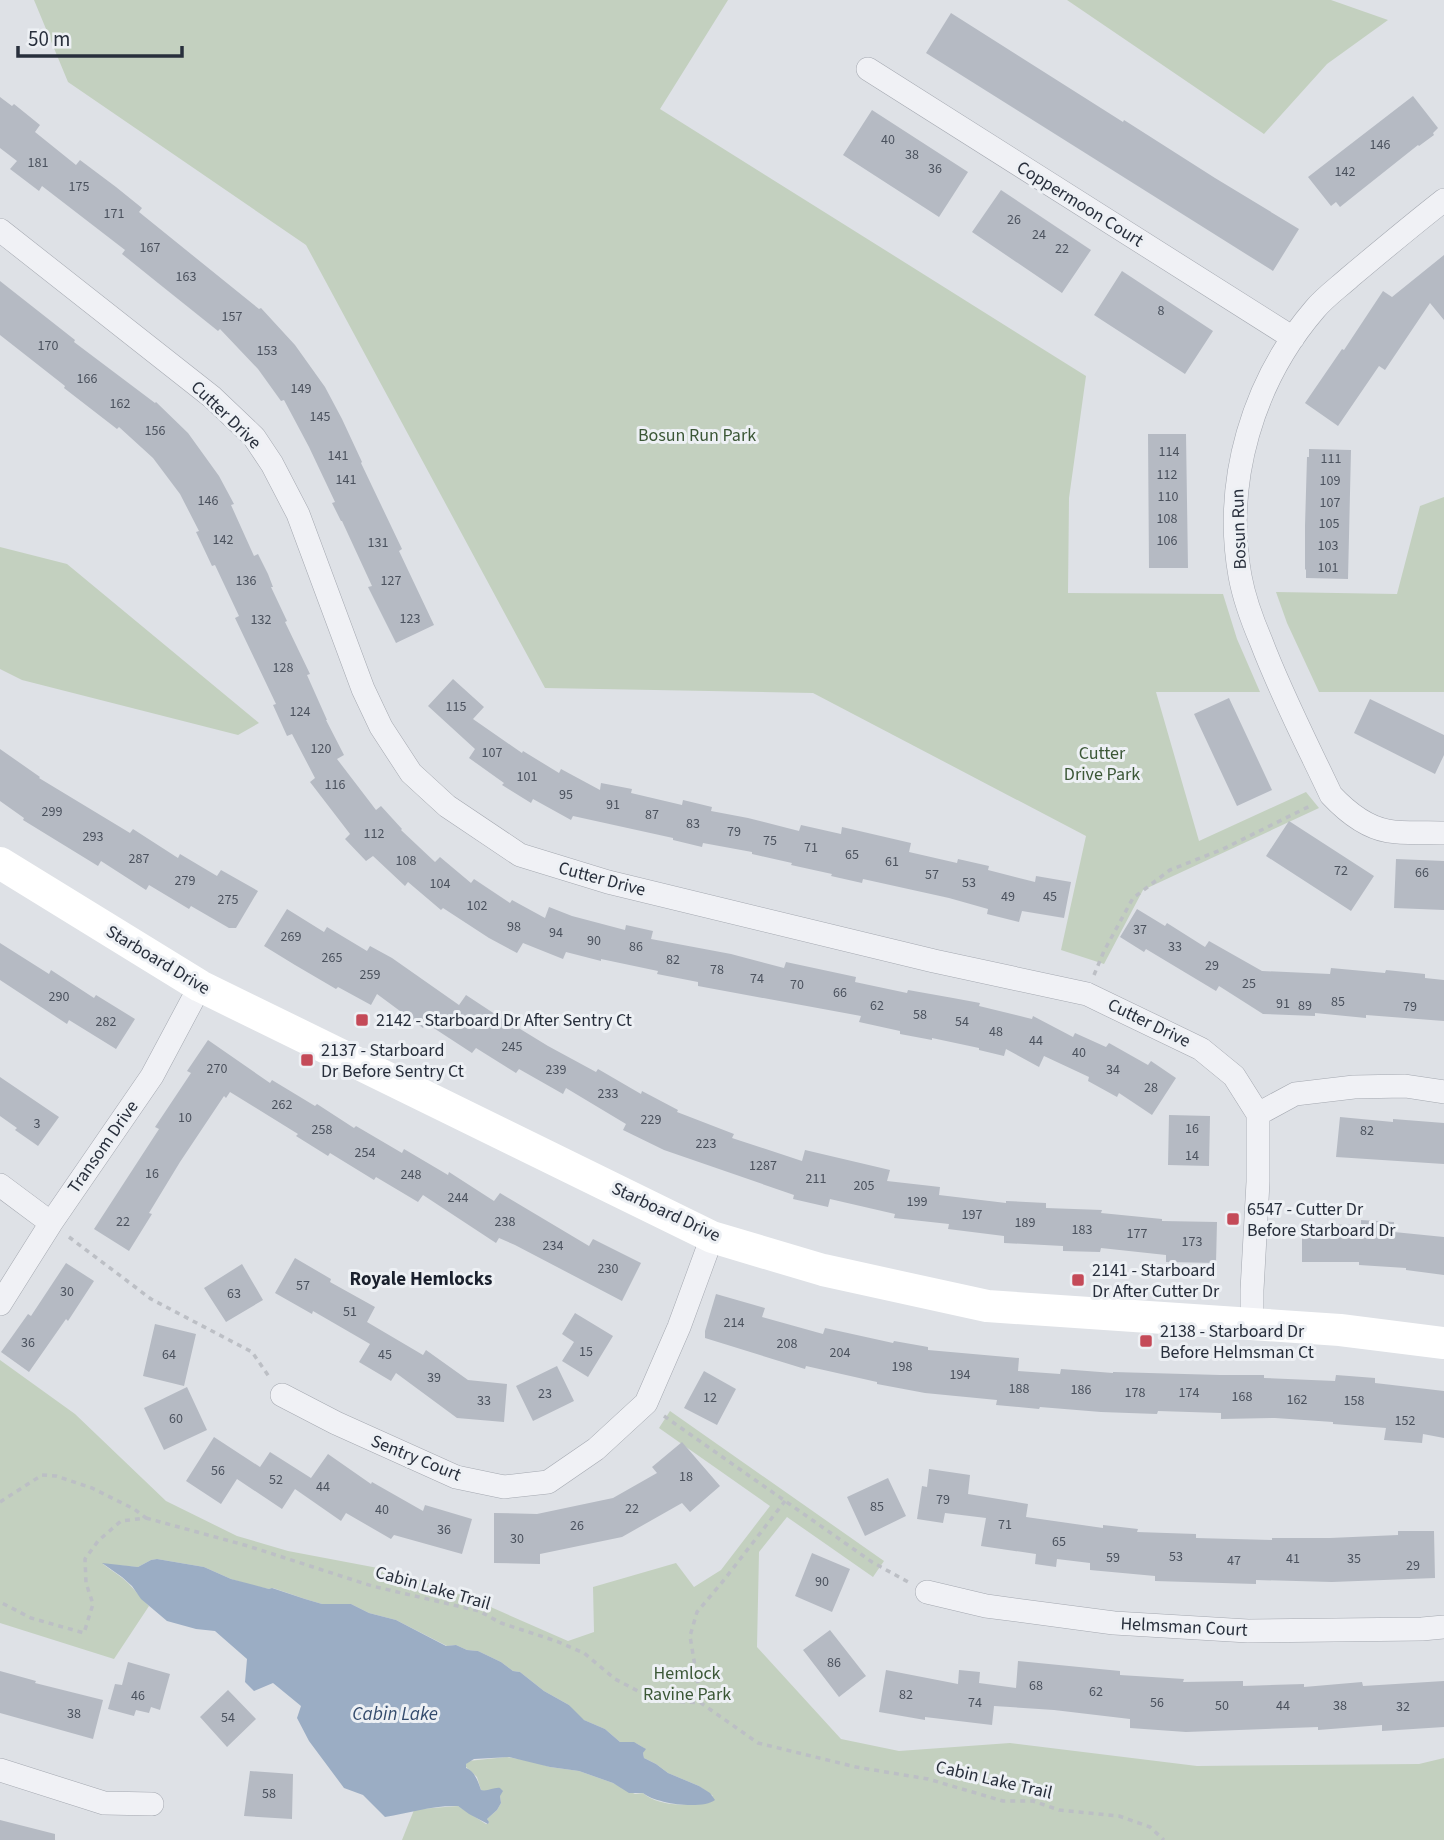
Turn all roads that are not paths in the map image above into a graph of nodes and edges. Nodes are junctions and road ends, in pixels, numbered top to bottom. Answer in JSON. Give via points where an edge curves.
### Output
{"nodes":[{"id":1,"x":868,"y":69,"type":"dead end"},
{"id":2,"x":1444,"y":200,"type":"edge"},
{"id":3,"x":0,"y":230,"type":"edge"},
{"id":4,"x":1293,"y":338,"type":"junction"},
{"id":5,"x":1444,"y":833,"type":"edge"},
{"id":6,"x":0,"y":863,"type":"edge"},
{"id":7,"x":200,"y":986,"type":"junction"},
{"id":8,"x":1444,"y":1092,"type":"edge"},
{"id":9,"x":1258,"y":1114,"type":"junction"},
{"id":10,"x":0,"y":1185,"type":"edge"},
{"id":11,"x":51,"y":1223,"type":"junction"},
{"id":12,"x":712,"y":1237,"type":"junction"},
{"id":13,"x":0,"y":1304,"type":"edge"},
{"id":14,"x":1252,"y":1324,"type":"junction"},
{"id":15,"x":1444,"y":1343,"type":"edge"},
{"id":16,"x":282,"y":1395,"type":"road end"},
{"id":17,"x":927,"y":1592,"type":"road end"},
{"id":18,"x":1444,"y":1627,"type":"edge"},
{"id":19,"x":0,"y":1770,"type":"edge"},
{"id":20,"x":152,"y":1804,"type":"dead end"}],
"edges":[{"from":1,"to":4,"type":"street","name":"Coppermoon Court"},
{"from":2,"to":4,"type":"street","name":"Bosun Run","via":[[1316,307]]},
{"from":3,"to":9,"type":"street","name":"Cutter Drive","via":[[212,397],[254,437],[298,514],[381,727],[411,773],[447,806],[520,855],[596,878],[1087,994],[1201,1049],[1234,1076]]},
{"from":4,"to":5,"type":"street","name":"Bosun Run","via":[[1255,412],[1237,486],[1235,529],[1250,615],[1331,795],[1361,820],[1386,831]]},
{"from":6,"to":7,"type":"street","name":"Starboard Drive"},
{"from":7,"to":11,"type":"street","name":"Transom Drive","via":[[152,1076]]},
{"from":7,"to":12,"type":"street","name":"Starboard Drive"},
{"from":8,"to":9,"type":"street","via":[[1405,1086],[1342,1088],[1295,1094]]},
{"from":9,"to":14,"type":"street"},
{"from":10,"to":11,"type":"street"},
{"from":11,"to":13,"type":"street","name":"Transom Drive"},
{"from":12,"to":14,"type":"street","name":"Starboard Drive","via":[[822,1270],[987,1306]]},
{"from":12,"to":16,"type":"street","name":"Sentry Court","via":[[646,1403],[596,1450],[548,1482],[504,1487],[456,1477]]},
{"from":14,"to":15,"type":"street","name":"Starboard Drive","via":[[1340,1329]]},
{"from":17,"to":18,"type":"street","name":"Helmsman Court","via":[[986,1606],[1114,1623],[1248,1631]]},
{"from":19,"to":20,"type":"street","via":[[104,1803]]}]}
